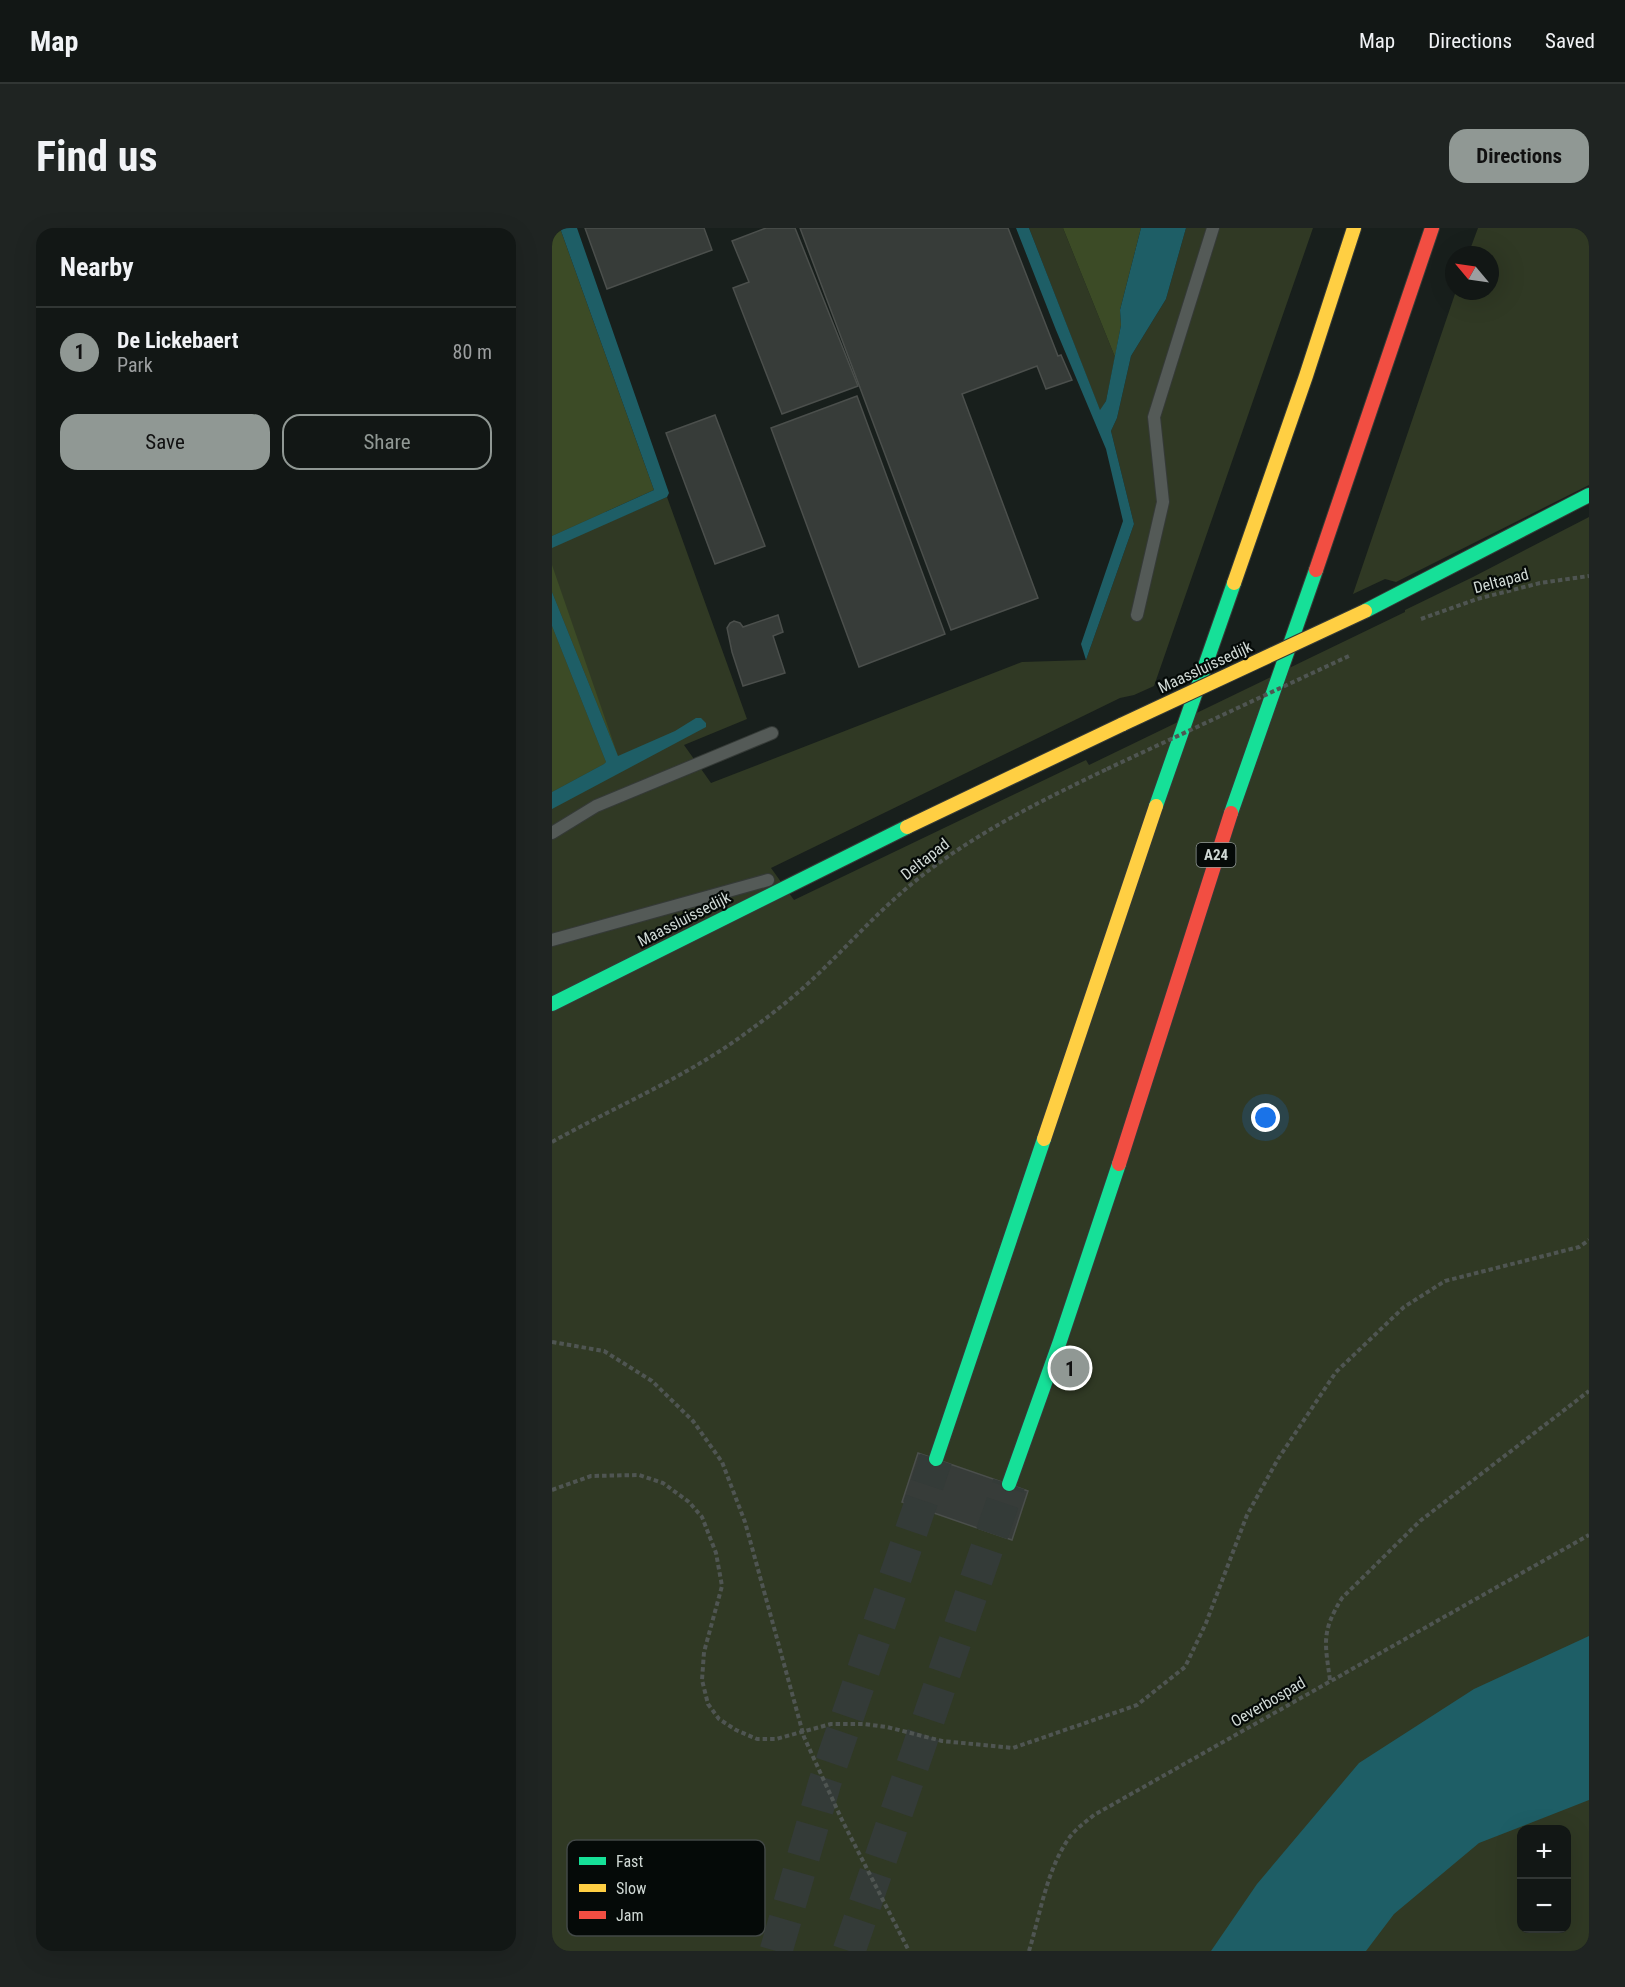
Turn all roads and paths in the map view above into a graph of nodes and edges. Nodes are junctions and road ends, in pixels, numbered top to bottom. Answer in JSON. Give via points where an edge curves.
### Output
{"nodes":[{"id":1,"x":1214,"y":228,"type":"edge"},
{"id":2,"x":1354,"y":228,"type":"edge"},
{"id":3,"x":1432,"y":228,"type":"edge"},
{"id":4,"x":1589,"y":495,"type":"edge"},
{"id":5,"x":1589,"y":576,"type":"edge"},
{"id":6,"x":1137,"y":615,"type":"dead end"},
{"id":7,"x":1421,"y":619,"type":"dead end"},
{"id":8,"x":1351,"y":654,"type":"dead end"},
{"id":9,"x":772,"y":733,"type":"dead end"},
{"id":10,"x":552,"y":832,"type":"edge"},
{"id":11,"x":832,"y":863,"type":"junction"},
{"id":12,"x":552,"y":940,"type":"edge"},
{"id":13,"x":552,"y":1004,"type":"edge"},
{"id":14,"x":552,"y":1142,"type":"edge"},
{"id":15,"x":1589,"y":1240,"type":"edge"},
{"id":16,"x":552,"y":1342,"type":"edge"},
{"id":17,"x":1589,"y":1391,"type":"edge"},
{"id":18,"x":936,"y":1459,"type":"tunnel mouth"},
{"id":19,"x":1009,"y":1484,"type":"tunnel mouth"},
{"id":20,"x":552,"y":1490,"type":"edge"},
{"id":21,"x":1589,"y":1535,"type":"edge"},
{"id":22,"x":1330,"y":1680,"type":"junction"},
{"id":23,"x":802,"y":1731,"type":"junction"},
{"id":24,"x":909,"y":1951,"type":"edge"},
{"id":25,"x":1029,"y":1951,"type":"edge"}],
"edges":[{"from":1,"to":6,"type":"lane","via":[[1154,417],[1163,501]]},
{"from":2,"to":18,"type":"main road"},
{"from":3,"to":19,"type":"main road","number":"A24","via":[[1220,845],[1124,1148]]},
{"from":4,"to":11,"type":"main road","name":"Maassluissedijk","bridge":true,"via":[[1365,611]]},
{"from":5,"to":7,"type":"path","name":"Deltapad","via":[[1476,599]]},
{"from":8,"to":14,"type":"path","name":"Deltapad","bridge":true,"via":[[1030,806],[951,854],[918,878],[804,987],[747,1033],[678,1077]]},
{"from":9,"to":10,"type":"lane","via":[[596,806]]},
{"from":11,"to":12,"type":"lane","name":"Maassluissedijk"},
{"from":11,"to":13,"type":"main road","name":"Maassluissedijk"},
{"from":15,"to":23,"type":"path","via":[[1579,1247],[1445,1281],[1404,1307],[1336,1372],[1278,1459],[1247,1515],[1185,1667],[1137,1705],[1013,1748],[942,1741],[864,1724],[831,1724]]},
{"from":16,"to":23,"type":"path","via":[[604,1351],[652,1381],[693,1421],[722,1462],[745,1522]]},
{"from":17,"to":22,"type":"path","via":[[1420,1521],[1342,1598],[1332,1613],[1324,1640]]},
{"from":20,"to":23,"type":"path","via":[[591,1476],[639,1475],[663,1483],[689,1502],[702,1517],[716,1553],[722,1586],[704,1652],[702,1680],[708,1704],[719,1719],[757,1739],[776,1739]]},
{"from":21,"to":22,"type":"path","name":"Oeverbospad"},
{"from":22,"to":25,"type":"path","name":"Oeverbospad","via":[[1080,1826],[1067,1840],[1053,1869]]},
{"from":23,"to":24,"type":"path"}]}
